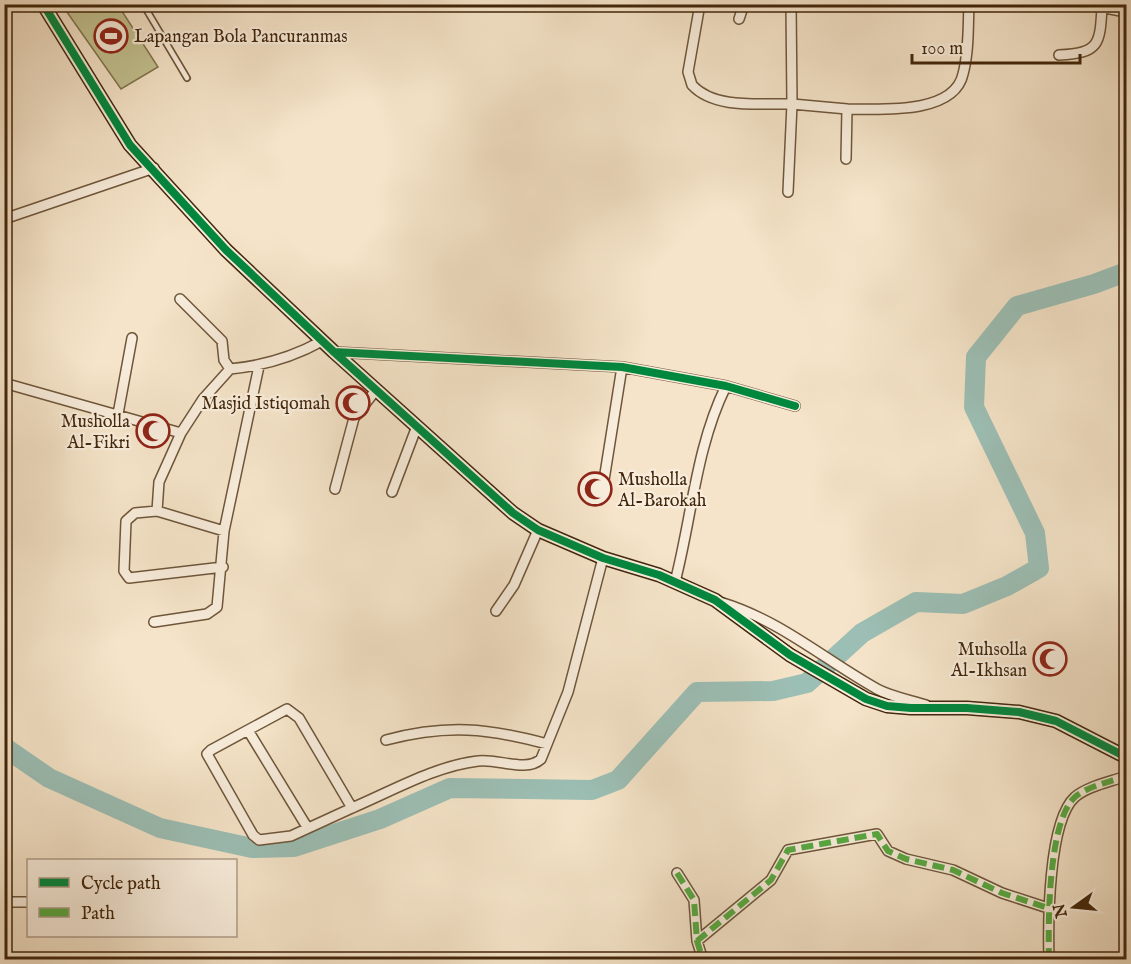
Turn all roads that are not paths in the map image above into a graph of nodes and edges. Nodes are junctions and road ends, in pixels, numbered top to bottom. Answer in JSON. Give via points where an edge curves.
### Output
{"nodes":[{"id":1,"x":43,"y":4,"type":"edge"},
{"id":2,"x":143,"y":4,"type":"edge"},
{"id":3,"x":700,"y":4,"type":"edge"},
{"id":4,"x":744,"y":4,"type":"edge"},
{"id":5,"x":791,"y":4,"type":"edge"},
{"id":6,"x":969,"y":4,"type":"edge"},
{"id":7,"x":1084,"y":4,"type":"edge"},
{"id":8,"x":1102,"y":7,"type":"junction"},
{"id":9,"x":1126,"y":12,"type":"edge"},
{"id":10,"x":740,"y":19,"type":"dead end"},
{"id":11,"x":1059,"y":55,"type":"dead end"},
{"id":12,"x":187,"y":78,"type":"dead end"},
{"id":13,"x":792,"y":104,"type":"junction"},
{"id":14,"x":847,"y":109,"type":"junction"},
{"id":15,"x":846,"y":159,"type":"dead end"},
{"id":16,"x":154,"y":168,"type":"junction"},
{"id":17,"x":788,"y":192,"type":"dead end"},
{"id":18,"x":4,"y":219,"type":"edge"},
{"id":19,"x":180,"y":299,"type":"dead end"},
{"id":20,"x":132,"y":338,"type":"dead end"},
{"id":21,"x":322,"y":341,"type":"junction"},
{"id":22,"x":334,"y":352,"type":"junction"},
{"id":23,"x":259,"y":366,"type":"junction"},
{"id":24,"x":622,"y":367,"type":"junction"},
{"id":25,"x":230,"y":369,"type":"junction"},
{"id":26,"x":4,"y":383,"type":"edge"},
{"id":27,"x":726,"y":386,"type":"junction"},
{"id":28,"x":376,"y":390,"type":"junction"},
{"id":29,"x":795,"y":406,"type":"dead end"},
{"id":30,"x":118,"y":414,"type":"junction"},
{"id":31,"x":417,"y":426,"type":"junction"},
{"id":32,"x":181,"y":433,"type":"junction"},
{"id":33,"x":587,"y":481,"type":"dead end"},
{"id":34,"x":335,"y":489,"type":"dead end"},
{"id":35,"x":392,"y":492,"type":"dead end"},
{"id":36,"x":157,"y":511,"type":"junction"},
{"id":37,"x":538,"y":530,"type":"junction"},
{"id":38,"x":224,"y":531,"type":"junction"},
{"id":39,"x":603,"y":558,"type":"junction"},
{"id":40,"x":223,"y":567,"type":"junction"},
{"id":41,"x":675,"y":582,"type":"junction"},
{"id":42,"x":715,"y":600,"type":"junction"},
{"id":43,"x":496,"y":611,"type":"dead end"},
{"id":44,"x":154,"y":622,"type":"dead end"},
{"id":45,"x":939,"y":708,"type":"junction"},
{"id":46,"x":249,"y":732,"type":"junction"},
{"id":47,"x":386,"y":740,"type":"dead end"},
{"id":48,"x":547,"y":744,"type":"junction"},
{"id":49,"x":1126,"y":757,"type":"edge"},
{"id":50,"x":1126,"y":777,"type":"edge"},
{"id":51,"x":352,"y":808,"type":"junction"},
{"id":52,"x":307,"y":827,"type":"junction"},
{"id":53,"x":677,"y":873,"type":"dead end"},
{"id":54,"x":4,"y":902,"type":"edge"},
{"id":55,"x":27,"y":902,"type":"edge"},
{"id":56,"x":1048,"y":908,"type":"junction"},
{"id":57,"x":696,"y":941,"type":"junction"},
{"id":58,"x":703,"y":960,"type":"edge"},
{"id":59,"x":1049,"y":960,"type":"edge"}],
"edges":[{"from":1,"to":16,"type":"street","via":[[130,145]]},
{"from":2,"to":12,"type":"lane"},
{"from":3,"to":13,"type":"street","via":[[688,72],[692,86],[727,102]]},
{"from":4,"to":10,"type":"street"},
{"from":5,"to":13,"type":"street"},
{"from":6,"to":14,"type":"street","via":[[963,75],[948,98],[901,108]]},
{"from":7,"to":8,"type":"street"},
{"from":8,"to":9,"type":"street"},
{"from":8,"to":11,"type":"street","via":[[1097,45],[1089,51]]},
{"from":13,"to":14,"type":"street"},
{"from":13,"to":17,"type":"street"},
{"from":14,"to":15,"type":"street"},
{"from":16,"to":18,"type":"street"},
{"from":16,"to":21,"type":"street","via":[[226,250]]},
{"from":19,"to":25,"type":"street","via":[[222,341],[224,360]]},
{"from":20,"to":30,"type":"street"},
{"from":21,"to":22,"type":"street"},
{"from":21,"to":23,"type":"street"},
{"from":22,"to":24,"type":"street"},
{"from":22,"to":28,"type":"street"},
{"from":23,"to":25,"type":"street"},
{"from":23,"to":38,"type":"street"},
{"from":24,"to":27,"type":"street"},
{"from":24,"to":33,"type":"street","via":[[604,480]]},
{"from":25,"to":32,"type":"street","via":[[203,399]]},
{"from":26,"to":30,"type":"street"},
{"from":27,"to":29,"type":"street"},
{"from":27,"to":41,"type":"street","via":[[710,417],[700,453],[687,536]]},
{"from":28,"to":31,"type":"street"},
{"from":28,"to":34,"type":"street","via":[[354,418]]},
{"from":30,"to":32,"type":"street"},
{"from":31,"to":35,"type":"street"},
{"from":31,"to":37,"type":"street","via":[[513,513]]},
{"from":32,"to":36,"type":"street","via":[[159,483]]},
{"from":36,"to":38,"type":"street"},
{"from":36,"to":40,"type":"street","via":[[135,513],[126,521],[125,575],[136,578]]},
{"from":37,"to":39,"type":"street"},
{"from":37,"to":43,"type":"street","via":[[514,585]]},
{"from":38,"to":40,"type":"street"},
{"from":39,"to":41,"type":"street"},
{"from":39,"to":48,"type":"street","via":[[568,692]]},
{"from":40,"to":44,"type":"street","via":[[219,601],[212,613]]},
{"from":41,"to":42,"type":"street"},
{"from":42,"to":45,"type":"street","via":[[761,617],[879,690]]},
{"from":42,"to":45,"type":"street","via":[[790,655],[866,699],[887,706]]},
{"from":45,"to":49,"type":"street","via":[[1019,712],[1056,721]]},
{"from":46,"to":51,"type":"street","via":[[282,711],[292,710]]},
{"from":46,"to":52,"type":"street"},
{"from":46,"to":52,"type":"street","via":[[211,750],[207,757],[253,835],[259,840],[279,839]]},
{"from":47,"to":48,"type":"street","via":[[457,728],[505,732]]},
{"from":48,"to":51,"type":"street","via":[[541,759],[532,765],[481,760],[457,765]]},
{"from":50,"to":56,"type":"street","via":[[1083,791],[1065,810]]},
{"from":51,"to":52,"type":"street"},
{"from":53,"to":57,"type":"street","via":[[694,900]]},
{"from":54,"to":55,"type":"street"},
{"from":56,"to":57,"type":"street","via":[[1002,893],[953,870],[906,859],[888,851],[877,834],[788,850],[771,880]]},
{"from":56,"to":59,"type":"street"},
{"from":57,"to":58,"type":"street"}]}
